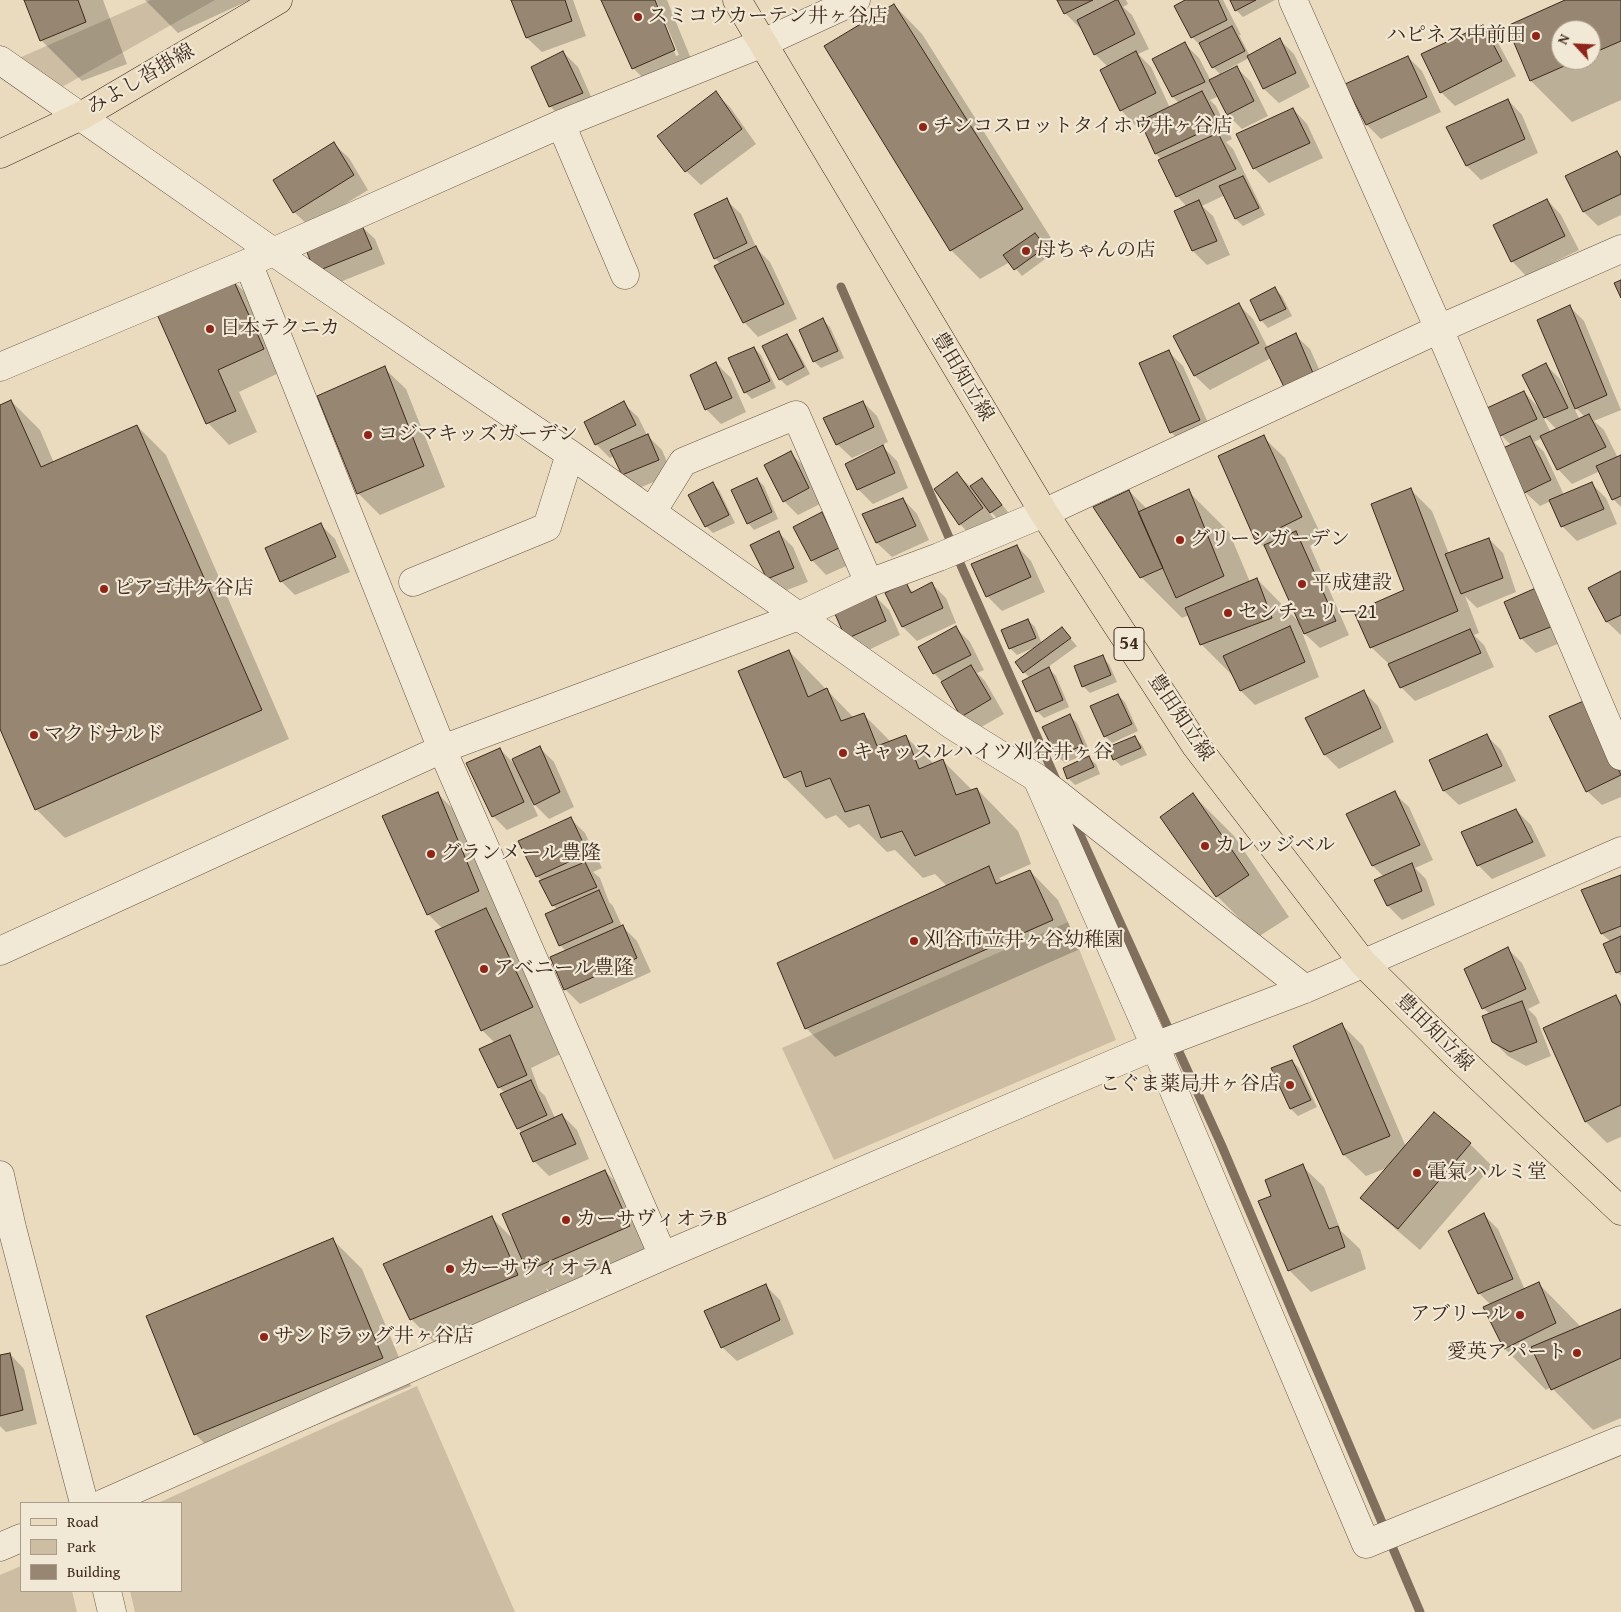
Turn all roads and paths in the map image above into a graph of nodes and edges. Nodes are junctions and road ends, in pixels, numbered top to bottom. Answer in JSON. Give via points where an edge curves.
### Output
{"nodes":[{"id":1,"x":278,"y":0,"type":"edge"},
{"id":2,"x":737,"y":0,"type":"edge"},
{"id":3,"x":856,"y":0,"type":"edge"},
{"id":4,"x":1293,"y":0,"type":"edge"},
{"id":5,"x":763,"y":43,"type":"junction"},
{"id":6,"x":0,"y":60,"type":"edge"},
{"id":7,"x":81,"y":116,"type":"junction"},
{"id":8,"x":562,"y":124,"type":"junction"},
{"id":9,"x":0,"y":154,"type":"edge"},
{"id":10,"x":1621,"y":249,"type":"edge"},
{"id":11,"x":260,"y":257,"type":"junction"},
{"id":12,"x":625,"y":275,"type":"dead end"},
{"id":13,"x":1439,"y":329,"type":"junction"},
{"id":14,"x":0,"y":367,"type":"edge"},
{"id":15,"x":570,"y":454,"type":"junction"},
{"id":16,"x":652,"y":512,"type":"junction"},
{"id":17,"x":1044,"y":513,"type":"junction"},
{"id":18,"x":413,"y":582,"type":"dead end"},
{"id":19,"x":868,"y":583,"type":"junction"},
{"id":20,"x":799,"y":616,"type":"junction"},
{"id":21,"x":442,"y":749,"type":"junction"},
{"id":22,"x":1621,"y":756,"type":"edge"},
{"id":23,"x":1037,"y":778,"type":"junction"},
{"id":24,"x":1621,"y":852,"type":"edge"},
{"id":25,"x":0,"y":950,"type":"edge"},
{"id":26,"x":1363,"y":963,"type":"junction"},
{"id":27,"x":1304,"y":989,"type":"junction"},
{"id":28,"x":1155,"y":1046,"type":"junction"},
{"id":29,"x":0,"y":1175,"type":"edge"},
{"id":30,"x":1621,"y":1211,"type":"edge"},
{"id":31,"x":663,"y":1256,"type":"junction"},
{"id":32,"x":1621,"y":1440,"type":"edge"},
{"id":33,"x":84,"y":1502,"type":"edge"},
{"id":34,"x":106,"y":1502,"type":"edge"},
{"id":35,"x":20,"y":1538,"type":"edge"},
{"id":36,"x":0,"y":1547,"type":"edge"},
{"id":37,"x":107,"y":1592,"type":"edge"},
{"id":38,"x":112,"y":1612,"type":"edge"}],
"edges":[{"from":1,"to":7,"type":"main road","name":"みよし沓掛線"},
{"from":2,"to":5,"type":"main road","name":"豊田知立線","number":"54"},
{"from":3,"to":5,"type":"street"},
{"from":4,"to":13,"type":"street"},
{"from":5,"to":8,"type":"street"},
{"from":5,"to":17,"type":"main road","name":"豊田知立線","number":"54"},
{"from":6,"to":7,"type":"street"},
{"from":7,"to":9,"type":"main road","name":"みよし沓掛線"},
{"from":7,"to":11,"type":"street"},
{"from":8,"to":11,"type":"street"},
{"from":8,"to":12,"type":"street"},
{"from":10,"to":13,"type":"street"},
{"from":11,"to":14,"type":"street"},
{"from":11,"to":15,"type":"street"},
{"from":11,"to":21,"type":"street"},
{"from":13,"to":17,"type":"street"},
{"from":13,"to":22,"type":"street"},
{"from":15,"to":16,"type":"street"},
{"from":15,"to":18,"type":"street","via":[[547,527]]},
{"from":16,"to":19,"type":"street","via":[[684,462],[796,415]]},
{"from":16,"to":20,"type":"street"},
{"from":17,"to":19,"type":"street"},
{"from":17,"to":26,"type":"main road","name":"豊田知立線","number":"54","via":[[1196,746]]},
{"from":19,"to":20,"type":"street"},
{"from":20,"to":21,"type":"street"},
{"from":20,"to":23,"type":"street","via":[[952,725]]},
{"from":21,"to":25,"type":"street"},
{"from":21,"to":31,"type":"street"},
{"from":23,"to":27,"type":"street"},
{"from":23,"to":28,"type":"street"},
{"from":24,"to":26,"type":"street"},
{"from":26,"to":27,"type":"street"},
{"from":26,"to":30,"type":"main road","name":"豊田知立線","number":"54"},
{"from":27,"to":28,"type":"street"},
{"from":28,"to":31,"type":"street"},
{"from":28,"to":32,"type":"street","via":[[1366,1544]]},
{"from":29,"to":33,"type":"street"},
{"from":31,"to":34,"type":"street"},
{"from":35,"to":36,"type":"street"},
{"from":37,"to":38,"type":"street"}]}
